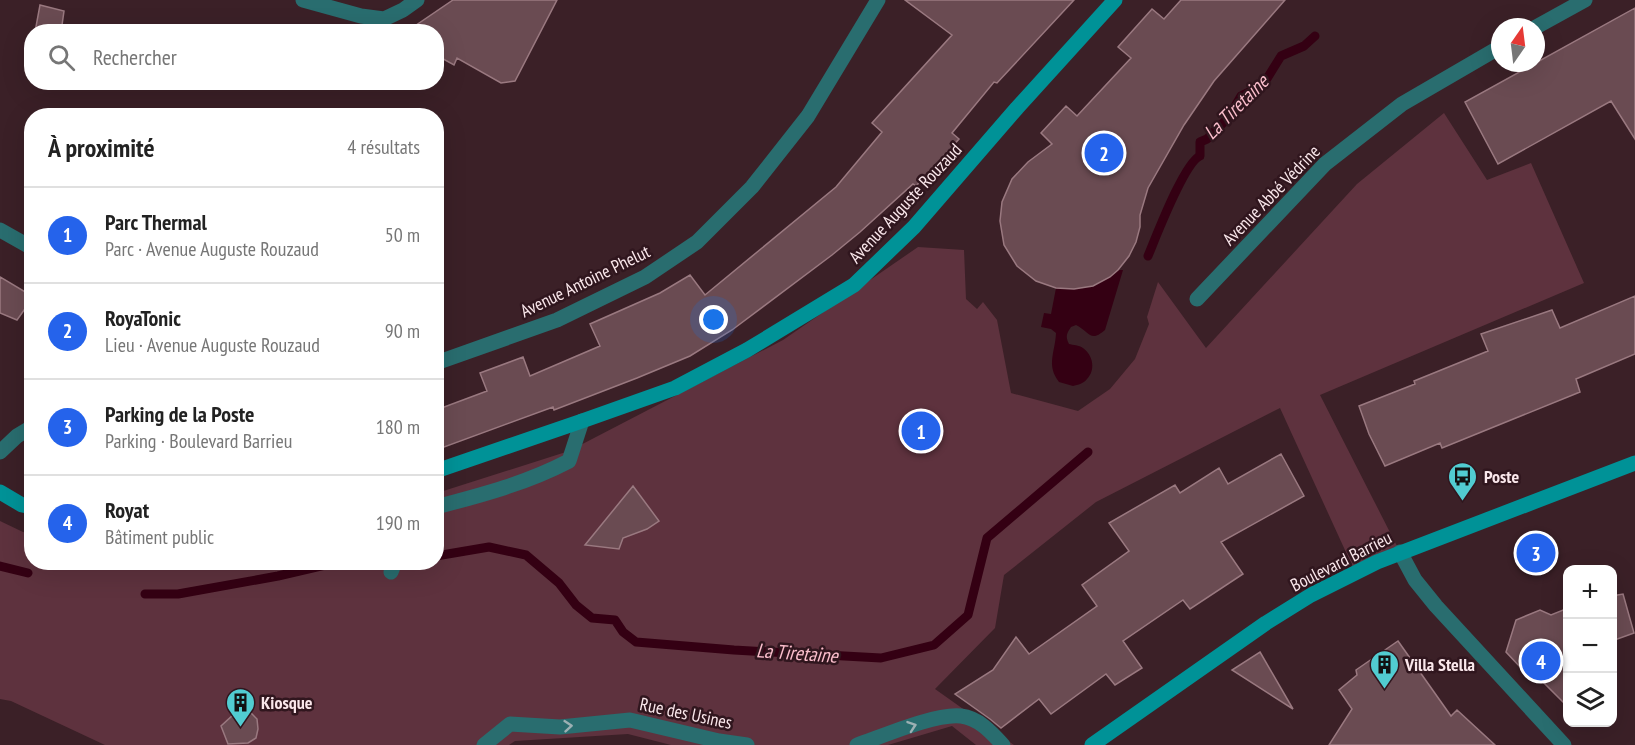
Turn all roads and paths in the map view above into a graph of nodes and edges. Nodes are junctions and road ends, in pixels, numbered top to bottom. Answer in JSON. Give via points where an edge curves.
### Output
{"nodes":[{"id":1,"x":303,"y":0,"type":"edge"},
{"id":2,"x":417,"y":0,"type":"edge"},
{"id":3,"x":878,"y":0,"type":"edge"},
{"id":4,"x":1115,"y":0,"type":"edge"},
{"id":5,"x":1585,"y":0,"type":"edge"},
{"id":6,"x":1545,"y":22,"type":"edge"},
{"id":7,"x":1491,"y":52,"type":"edge"},
{"id":8,"x":0,"y":230,"type":"edge"},
{"id":9,"x":24,"y":244,"type":"edge"},
{"id":10,"x":1197,"y":299,"type":"dead end"},
{"id":11,"x":444,"y":360,"type":"edge"},
{"id":12,"x":582,"y":421,"type":"junction"},
{"id":13,"x":24,"y":432,"type":"edge"},
{"id":14,"x":0,"y":452,"type":"edge"},
{"id":15,"x":1635,"y":463,"type":"edge"},
{"id":16,"x":444,"y":468,"type":"edge"},
{"id":17,"x":0,"y":492,"type":"edge"},
{"id":18,"x":24,"y":505,"type":"edge"},
{"id":19,"x":444,"y":505,"type":"edge"},
{"id":20,"x":1400,"y":552,"type":"junction"},
{"id":21,"x":484,"y":745,"type":"edge"},
{"id":22,"x":747,"y":745,"type":"edge"},
{"id":23,"x":857,"y":745,"type":"edge"},
{"id":24,"x":1003,"y":745,"type":"edge"},
{"id":25,"x":1092,"y":745,"type":"edge"},
{"id":26,"x":1564,"y":745,"type":"edge"}],
"edges":[{"from":1,"to":2,"type":"street","via":[[384,19]]},
{"from":3,"to":11,"type":"street","name":"Avenue Antoine Phelut","via":[[808,117],[752,187],[697,242],[645,277],[557,320]]},
{"from":4,"to":12,"type":"main road","name":"Avenue Auguste Rouzaud","via":[[914,227],[854,285],[675,388]]},
{"from":5,"to":6,"type":"street"},
{"from":7,"to":10,"type":"street","name":"Avenue Abbé Védrine","via":[[1402,104],[1325,164]]},
{"from":8,"to":9,"type":"street"},
{"from":12,"to":16,"type":"main road","name":"Avenue Auguste Rouzaud"},
{"from":12,"to":19,"type":"street","via":[[569,461],[498,490]]},
{"from":13,"to":14,"type":"street"},
{"from":15,"to":20,"type":"main road","name":"Boulevard Barrieu"},
{"from":17,"to":18,"type":"main road"},
{"from":20,"to":25,"type":"main road","name":"Boulevard Barrieu","via":[[1266,623]]},
{"from":20,"to":26,"type":"street","via":[[1415,580],[1436,606]]},
{"from":21,"to":22,"type":"street","name":"Rue des Usines","one_way":true,"via":[[510,724],[560,727],[630,720]]},
{"from":23,"to":24,"type":"street","one_way":true,"via":[[938,718],[962,716],[986,727]]}]}
